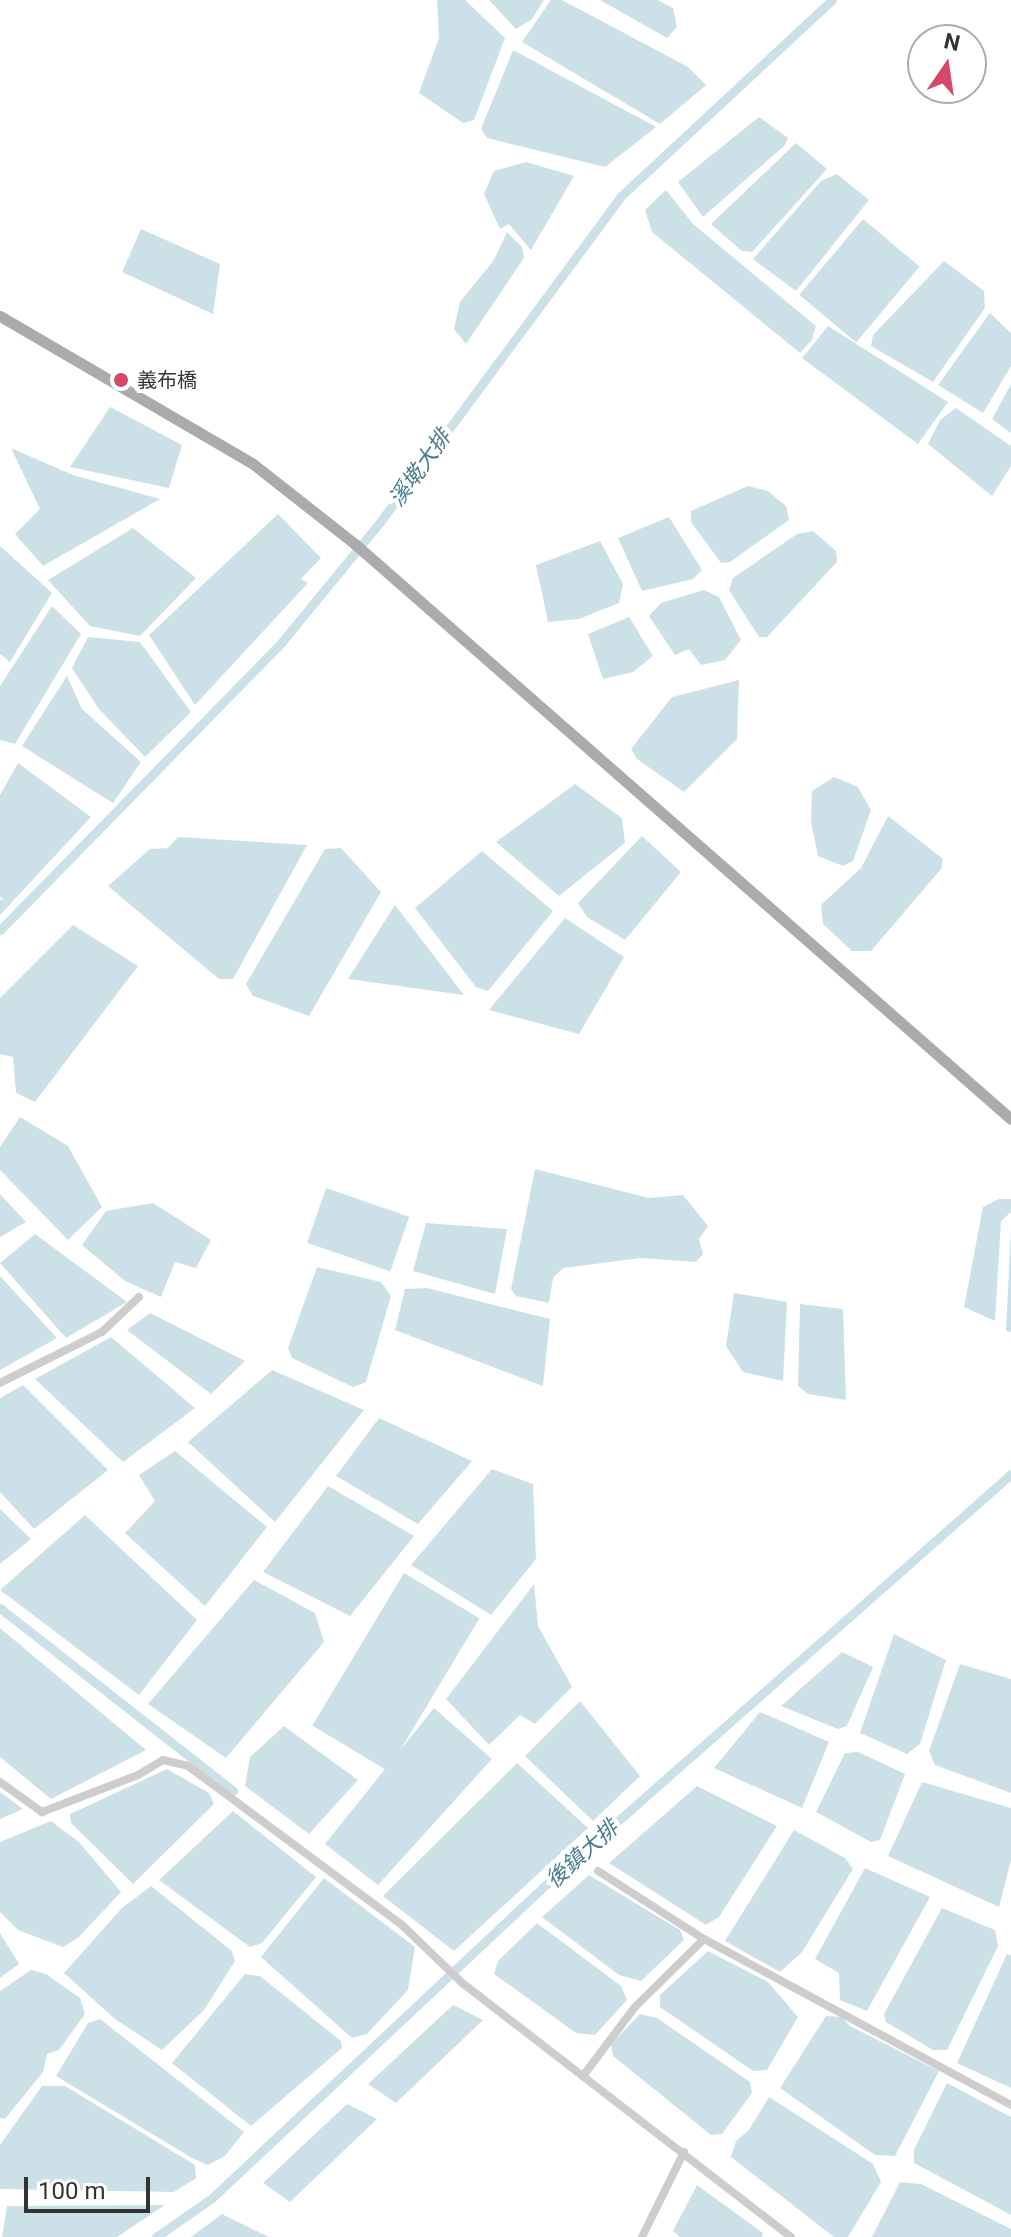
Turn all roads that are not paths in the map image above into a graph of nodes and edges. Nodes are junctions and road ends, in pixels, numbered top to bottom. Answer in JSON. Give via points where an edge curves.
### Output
{"nodes":[{"id":1,"x":0,"y":316,"type":"edge"},
{"id":2,"x":1011,"y":1119,"type":"edge"},
{"id":3,"x":139,"y":1297,"type":"dead end"},
{"id":4,"x":0,"y":1383,"type":"edge"},
{"id":5,"x":0,"y":1782,"type":"edge"},
{"id":6,"x":598,"y":1871,"type":"dead end"},
{"id":7,"x":704,"y":1939,"type":"junction"},
{"id":8,"x":583,"y":2076,"type":"junction"},
{"id":9,"x":1011,"y":2105,"type":"edge"},
{"id":10,"x":684,"y":2152,"type":"junction"},
{"id":11,"x":642,"y":2237,"type":"edge"},
{"id":12,"x":791,"y":2237,"type":"edge"}],
"edges":[{"from":1,"to":2,"type":"main road","via":[[252,463],[359,547]]},
{"from":3,"to":4,"type":"street","via":[[102,1332]]},
{"from":5,"to":8,"type":"street","via":[[42,1812],[163,1760],[188,1766],[402,1925],[461,1982]]},
{"from":6,"to":7,"type":"street"},
{"from":7,"to":8,"type":"street","via":[[634,2008]]},
{"from":7,"to":9,"type":"street"},
{"from":8,"to":10,"type":"street"},
{"from":10,"to":11,"type":"street"},
{"from":10,"to":12,"type":"street"}]}
